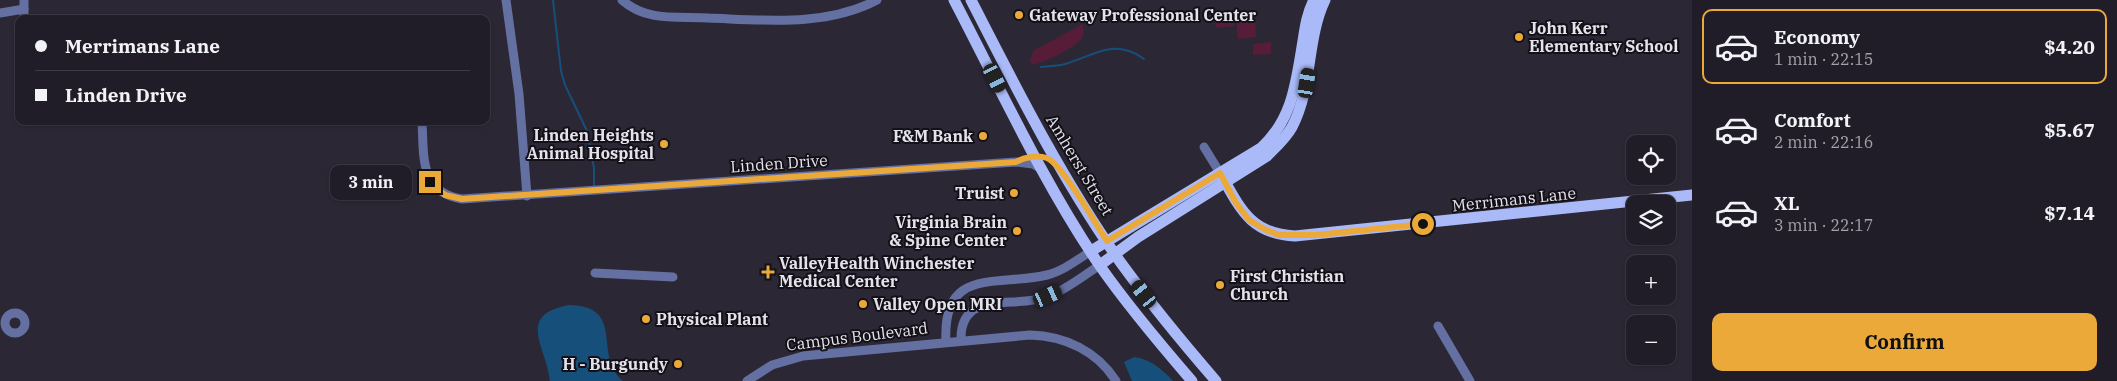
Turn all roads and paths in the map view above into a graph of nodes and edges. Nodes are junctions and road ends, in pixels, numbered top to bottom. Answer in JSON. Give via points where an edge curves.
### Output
{"nodes":[{"id":1,"x":506,"y":0,"type":"edge"},
{"id":2,"x":622,"y":0,"type":"edge"},
{"id":3,"x":877,"y":0,"type":"edge"},
{"id":4,"x":954,"y":0,"type":"edge"},
{"id":5,"x":971,"y":0,"type":"edge"},
{"id":6,"x":1314,"y":0,"type":"edge"},
{"id":7,"x":1325,"y":0,"type":"edge"},
{"id":8,"x":24,"y":9,"type":"edge"},
{"id":9,"x":0,"y":13,"type":"edge"},
{"id":10,"x":422,"y":125,"type":"edge"},
{"id":11,"x":1027,"y":139,"type":"junction"},
{"id":12,"x":1204,"y":147,"type":"dead end"},
{"id":13,"x":1052,"y":153,"type":"junction"},
{"id":14,"x":1036,"y":157,"type":"junction"},
{"id":15,"x":1016,"y":162,"type":"junction"},
{"id":16,"x":1044,"y":170,"type":"junction"},
{"id":17,"x":1222,"y":178,"type":"junction"},
{"id":18,"x":1068,"y":181,"type":"junction"},
{"id":19,"x":527,"y":196,"type":"junction"},
{"id":20,"x":1692,"y":196,"type":"edge"},
{"id":21,"x":1107,"y":241,"type":"junction"},
{"id":22,"x":1091,"y":252,"type":"junction"},
{"id":23,"x":1115,"y":253,"type":"junction"},
{"id":24,"x":1100,"y":265,"type":"junction"},
{"id":25,"x":595,"y":273,"type":"dead end"},
{"id":26,"x":673,"y":277,"type":"dead end"},
{"id":27,"x":1438,"y":326,"type":"dead end"},
{"id":28,"x":961,"y":340,"type":"junction"},
{"id":29,"x":946,"y":342,"type":"junction"},
{"id":30,"x":747,"y":381,"type":"edge"},
{"id":31,"x":1116,"y":381,"type":"edge"},
{"id":32,"x":1192,"y":381,"type":"edge"},
{"id":33,"x":1216,"y":381,"type":"edge"},
{"id":34,"x":1470,"y":381,"type":"edge"}],
"edges":[{"from":1,"to":19,"type":"street","via":[[519,94]]},
{"from":2,"to":3,"type":"street","via":[[637,11],[655,16],[764,21],[841,14]]},
{"from":4,"to":11,"type":"main road","name":"Amherst Street"},
{"from":5,"to":13,"type":"main road","name":"Amherst Street"},
{"from":6,"to":17,"type":"main road","via":[[1306,24],[1291,105],[1284,121],[1273,137]]},
{"from":7,"to":17,"type":"main road","via":[[1316,25],[1307,83],[1291,128],[1267,156]]},
{"from":8,"to":9,"type":"street"},
{"from":10,"to":19,"type":"street","name":"Linden Drive","via":[[428,176],[440,192],[462,199]]},
{"from":11,"to":13,"type":"main road","via":[[1038,150]]},
{"from":11,"to":14,"type":"main road","name":"Amherst Street"},
{"from":12,"to":17,"type":"street","name":"Merrimans Lane"},
{"from":13,"to":18,"type":"main road","name":"Amherst Street"},
{"from":14,"to":15,"type":"street","name":"Linden Drive"},
{"from":14,"to":16,"type":"main road","name":"Amherst Street"},
{"from":14,"to":18,"type":"main road","via":[[1048,159]]},
{"from":15,"to":16,"type":"street","name":"Linden Drive","via":[[1033,164]]},
{"from":15,"to":19,"type":"street","name":"Linden Drive"},
{"from":16,"to":22,"type":"main road","name":"Amherst Street"},
{"from":17,"to":20,"type":"main road","name":"Merrimans Lane","via":[[1249,220],[1270,232],[1295,236]]},
{"from":17,"to":21,"type":"main road","name":"Campus Boulevard"},
{"from":17,"to":23,"type":"main road"},
{"from":18,"to":21,"type":"main road","name":"Amherst Street"},
{"from":21,"to":22,"type":"main road","name":"Campus Boulevard"},
{"from":21,"to":23,"type":"main road","name":"Amherst Street"},
{"from":22,"to":24,"type":"main road","name":"Amherst Street"},
{"from":22,"to":29,"type":"street","name":"Campus Boulevard","via":[[1049,275],[983,282],[966,288],[954,299],[948,311]]},
{"from":23,"to":24,"type":"main road"},
{"from":23,"to":33,"type":"main road","name":"Amherst Street","via":[[1156,310]]},
{"from":24,"to":28,"type":"street","via":[[1048,296],[977,307],[964,319]]},
{"from":24,"to":32,"type":"main road","name":"Amherst Street"},
{"from":25,"to":26,"type":"street"},
{"from":27,"to":34,"type":"street"},
{"from":28,"to":29,"type":"street","name":"Campus Boulevard"},
{"from":28,"to":31,"type":"street","name":"Campus Boulevard","via":[[1030,335],[1062,339],[1097,359]]},
{"from":29,"to":30,"type":"street","name":"Campus Boulevard","via":[[796,357],[772,364]]}]}
